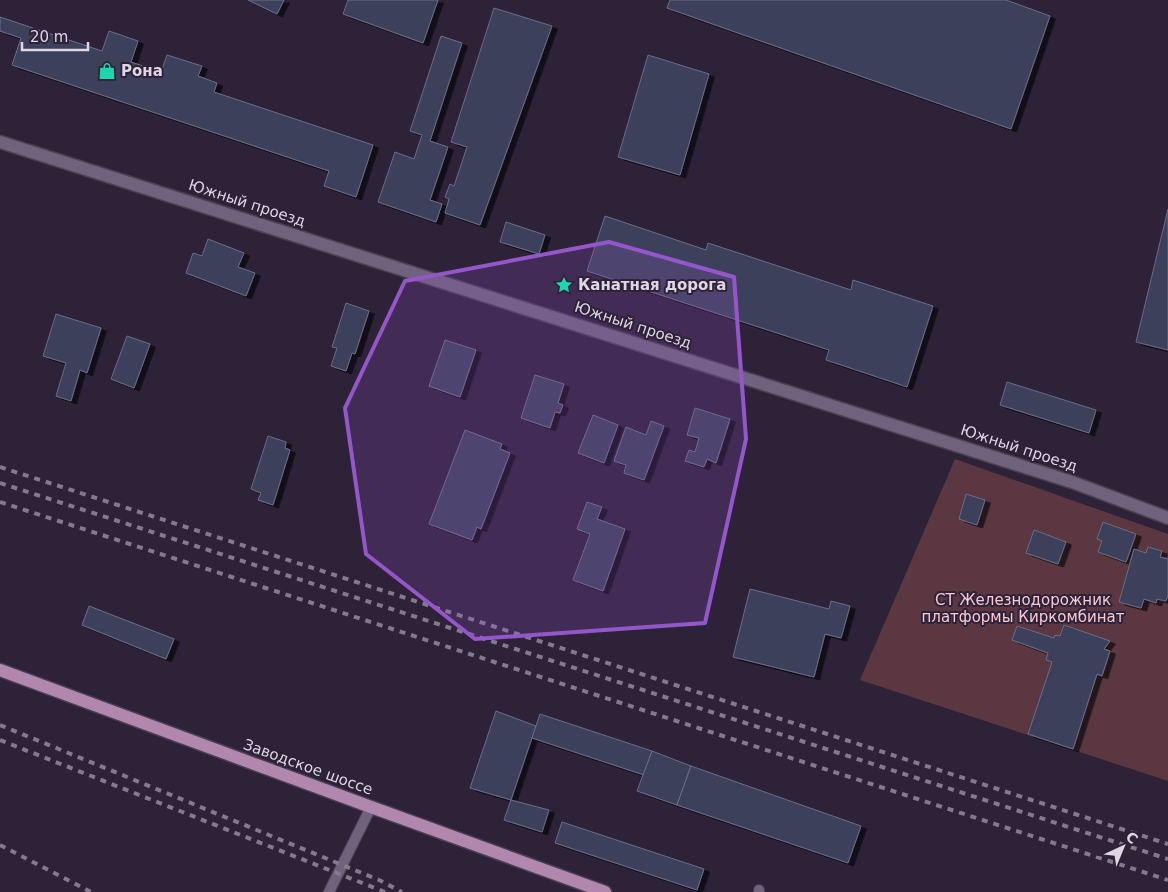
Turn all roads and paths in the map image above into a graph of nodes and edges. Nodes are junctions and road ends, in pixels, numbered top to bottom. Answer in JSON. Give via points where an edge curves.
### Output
{"nodes":[{"id":1,"x":0,"y":142,"type":"edge"},
{"id":2,"x":1168,"y":518,"type":"edge"},
{"id":3,"x":0,"y":670,"type":"edge"},
{"id":4,"x":371,"y":808,"type":"junction"},
{"id":5,"x":330,"y":892,"type":"edge"},
{"id":6,"x":605,"y":892,"type":"edge"}],
"edges":[{"from":1,"to":2,"type":"street","name":"Южный проезд","via":[[1072,482]]},
{"from":3,"to":4,"type":"main road","name":"Заводское шоссе"},
{"from":4,"to":5,"type":"lane"},
{"from":4,"to":6,"type":"main road","name":"Заводское шоссе"}]}
